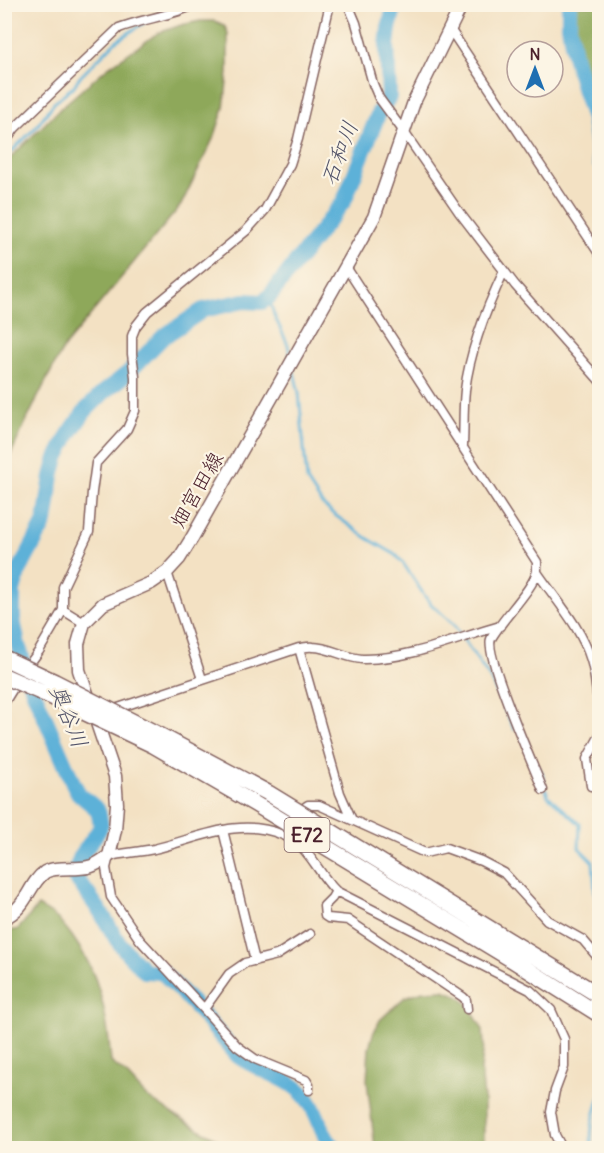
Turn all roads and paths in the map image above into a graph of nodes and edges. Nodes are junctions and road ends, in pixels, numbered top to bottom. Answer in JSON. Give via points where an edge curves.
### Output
{"nodes":[{"id":1,"x":196,"y":4,"type":"edge"},
{"id":2,"x":330,"y":4,"type":"edge"},
{"id":3,"x":348,"y":4,"type":"edge"},
{"id":4,"x":462,"y":4,"type":"edge"},
{"id":5,"x":450,"y":29,"type":"junction"},
{"id":6,"x":404,"y":132,"type":"junction"},
{"id":7,"x":4,"y":144,"type":"edge"},
{"id":8,"x":600,"y":255,"type":"edge"},
{"id":9,"x":346,"y":267,"type":"junction"},
{"id":10,"x":504,"y":271,"type":"junction"},
{"id":11,"x":600,"y":381,"type":"edge"},
{"id":12,"x":463,"y":445,"type":"junction"},
{"id":13,"x":167,"y":572,"type":"junction"},
{"id":14,"x":537,"y":572,"type":"junction"},
{"id":15,"x":63,"y":610,"type":"junction"},
{"id":16,"x":84,"y":623,"type":"junction"},
{"id":17,"x":500,"y":626,"type":"junction"},
{"id":18,"x":299,"y":648,"type":"junction"},
{"id":19,"x":4,"y":658,"type":"edge"},
{"id":20,"x":4,"y":676,"type":"edge"},
{"id":21,"x":202,"y":679,"type":"junction"},
{"id":22,"x":4,"y":703,"type":"edge"},
{"id":23,"x":600,"y":711,"type":"edge"},
{"id":24,"x":94,"y":716,"type":"junction"},
{"id":25,"x":600,"y":735,"type":"edge"},
{"id":26,"x":591,"y":786,"type":"dead end"},
{"id":27,"x":543,"y":790,"type":"dead end"},
{"id":28,"x":352,"y":820,"type":"junction"},
{"id":29,"x":223,"y":830,"type":"junction"},
{"id":30,"x":271,"y":830,"type":"junction"},
{"id":31,"x":109,"y":856,"type":"junction"},
{"id":32,"x":336,"y":891,"type":"junction"},
{"id":33,"x":4,"y":918,"type":"edge"},
{"id":34,"x":310,"y":934,"type":"dead end"},
{"id":35,"x":600,"y":960,"type":"edge"},
{"id":36,"x":255,"y":961,"type":"junction"},
{"id":37,"x":600,"y":996,"type":"edge"},
{"id":38,"x":204,"y":1009,"type":"junction"},
{"id":39,"x":467,"y":1009,"type":"dead end"},
{"id":40,"x":600,"y":1015,"type":"edge"},
{"id":41,"x":309,"y":1090,"type":"dead end"},
{"id":42,"x":562,"y":1149,"type":"edge"}],
"edges":[{"from":1,"to":7,"type":"street","via":[[119,28],[15,128]]},
{"from":2,"to":15,"type":"street","via":[[298,139],[290,164],[265,210],[246,231],[147,312],[136,326],[132,336],[135,411],[127,429],[96,463],[89,532],[63,587]]},
{"from":3,"to":6,"type":"street","via":[[379,98]]},
{"from":4,"to":5,"type":"main road","name":"畑宮田線"},
{"from":5,"to":6,"type":"main road","name":"畑宮田線","via":[[414,102]]},
{"from":5,"to":8,"type":"street"},
{"from":6,"to":9,"type":"main road","name":"畑宮田線","via":[[374,217]]},
{"from":6,"to":10,"type":"street"},
{"from":9,"to":12,"type":"street"},
{"from":9,"to":13,"type":"main road","name":"畑宮田線","via":[[192,538]]},
{"from":10,"to":11,"type":"street"},
{"from":10,"to":12,"type":"street","via":[[470,360]]},
{"from":12,"to":14,"type":"street","via":[[537,561]]},
{"from":13,"to":16,"type":"main road","name":"畑宮田線","via":[[103,604]]},
{"from":13,"to":21,"type":"street"},
{"from":14,"to":17,"type":"street"},
{"from":14,"to":23,"type":"street","via":[[584,644]]},
{"from":15,"to":16,"type":"street"},
{"from":15,"to":22,"type":"street"},
{"from":16,"to":24,"type":"main road","via":[[78,644],[79,670]]},
{"from":17,"to":18,"type":"street","via":[[421,650],[382,657],[360,659],[314,646]]},
{"from":17,"to":27,"type":"street","via":[[490,641],[497,676]]},
{"from":18,"to":21,"type":"street"},
{"from":18,"to":28,"type":"street","via":[[340,794]]},
{"from":19,"to":37,"type":"highway","number":"E72","bridge":true,"via":[[268,794]]},
{"from":20,"to":40,"type":"highway","number":"E72","bridge":true,"via":[[153,745]]},
{"from":21,"to":24,"type":"street"},
{"from":24,"to":31,"type":"main road","via":[[115,776],[115,830]]},
{"from":25,"to":26,"type":"street","via":[[587,759]]},
{"from":28,"to":30,"type":"street","via":[[319,805],[308,805]]},
{"from":28,"to":35,"type":"street","via":[[425,853],[446,848],[504,873],[547,920],[584,940]]},
{"from":29,"to":30,"type":"street"},
{"from":29,"to":31,"type":"street"},
{"from":29,"to":36,"type":"street"},
{"from":30,"to":32,"type":"street","via":[[294,840]]},
{"from":31,"to":33,"type":"main road","via":[[90,867],[46,872],[22,904]]},
{"from":31,"to":38,"type":"street","via":[[106,868],[111,897],[140,940]]},
{"from":32,"to":39,"type":"street","via":[[324,906],[324,916],[348,920],[463,997]]},
{"from":32,"to":42,"type":"street","via":[[530,990],[551,1010],[564,1039],[564,1067],[551,1112]]},
{"from":34,"to":36,"type":"street","via":[[277,954]]},
{"from":36,"to":38,"type":"street","via":[[229,974]]},
{"from":38,"to":41,"type":"street","via":[[237,1046],[255,1059],[306,1080]]}]}
